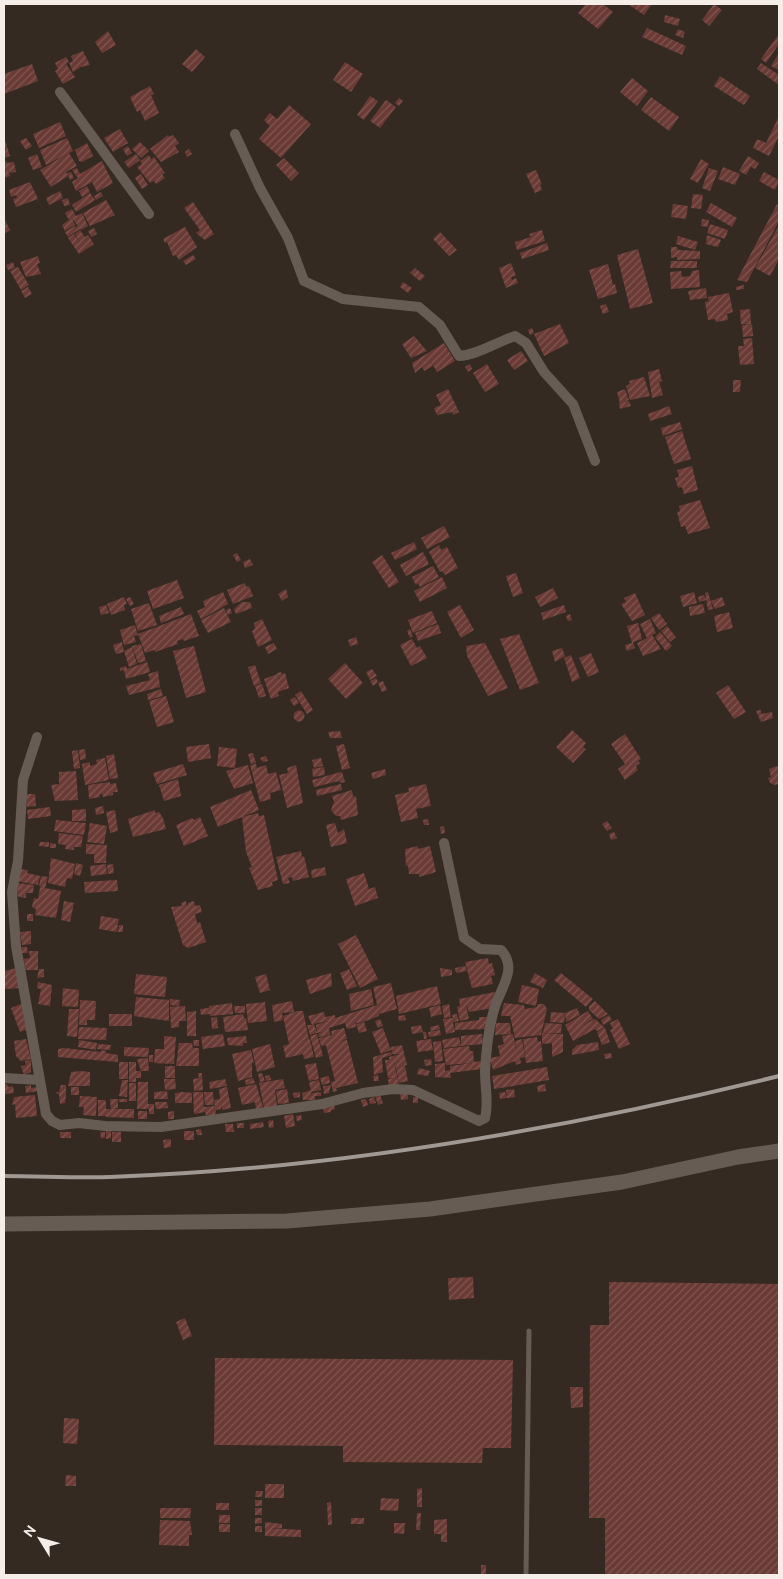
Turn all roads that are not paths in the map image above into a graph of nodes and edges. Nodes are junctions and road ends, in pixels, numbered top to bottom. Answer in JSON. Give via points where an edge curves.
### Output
{"nodes":[{"id":1,"x":60,"y":92,"type":"dead end"},
{"id":2,"x":236,"y":134,"type":"dead end"},
{"id":3,"x":149,"y":214,"type":"dead end"},
{"id":4,"x":595,"y":461,"type":"dead end"},
{"id":5,"x":37,"y":737,"type":"dead end"},
{"id":6,"x":444,"y":843,"type":"dead end"},
{"id":7,"x":4,"y":1078,"type":"edge"},
{"id":8,"x":39,"y":1080,"type":"junction"},
{"id":9,"x":779,"y":1151,"type":"edge"},
{"id":10,"x":4,"y":1224,"type":"edge"},
{"id":11,"x":529,"y":1331,"type":"dead end"},
{"id":12,"x":526,"y":1575,"type":"edge"}],
"edges":[{"from":1,"to":3,"type":"street"},
{"from":2,"to":4,"type":"street","via":[[260,188],[288,238],[304,281],[343,299],[419,307],[440,325],[459,356],[470,356],[515,336],[526,344],[544,372],[573,404]]},
{"from":5,"to":8,"type":"street","via":[[23,780],[18,861],[12,892],[16,946]]},
{"from":6,"to":8,"type":"street","via":[[464,938],[480,949],[501,950],[507,956],[509,968],[494,1008],[490,1030],[485,1118],[479,1121],[413,1090],[392,1089],[322,1104],[161,1127],[60,1125],[52,1122],[46,1114]]},
{"from":7,"to":8,"type":"street"},
{"from":9,"to":10,"type":"main road","via":[[622,1182],[430,1209],[287,1221]]},
{"from":11,"to":12,"type":"lane"}]}
